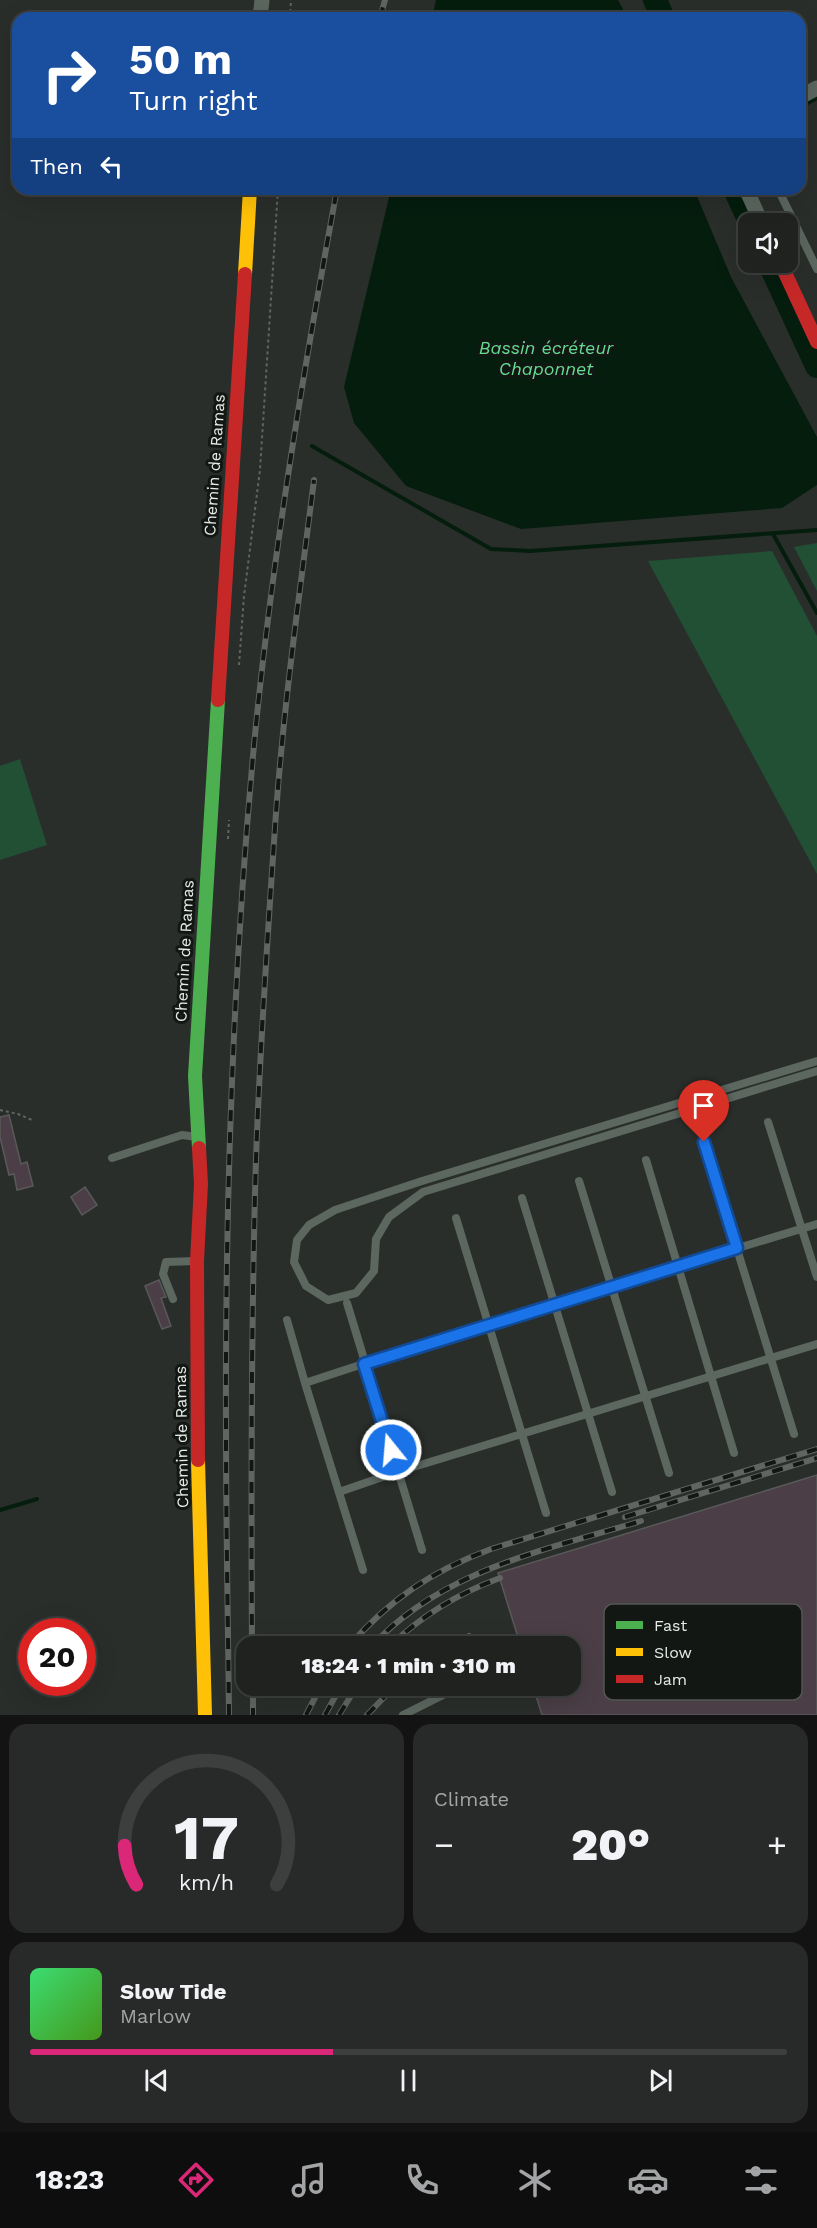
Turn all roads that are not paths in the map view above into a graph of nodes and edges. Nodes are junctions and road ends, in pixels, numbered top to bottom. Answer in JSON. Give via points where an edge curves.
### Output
{"nodes":[{"id":1,"x":250,"y":195,"type":"edge"},
{"id":2,"x":750,"y":195,"type":"edge"},
{"id":3,"x":781,"y":195,"type":"edge"},
{"id":4,"x":757,"y":213,"type":"edge"},
{"id":5,"x":817,"y":269,"type":"edge"},
{"id":6,"x":785,"y":273,"type":"edge"},
{"id":7,"x":817,"y":342,"type":"edge"},
{"id":8,"x":817,"y":1061,"type":"edge"},
{"id":9,"x":817,"y":1071,"type":"edge"},
{"id":10,"x":768,"y":1122,"type":"dead end"},
{"id":11,"x":199,"y":1137,"type":"junction"},
{"id":12,"x":704,"y":1142,"type":"dead end"},
{"id":13,"x":112,"y":1158,"type":"dead end"},
{"id":14,"x":646,"y":1160,"type":"dead end"},
{"id":15,"x":579,"y":1181,"type":"dead end"},
{"id":16,"x":522,"y":1198,"type":"dead end"},
{"id":17,"x":456,"y":1218,"type":"dead end"},
{"id":18,"x":817,"y":1224,"type":"edge"},
{"id":19,"x":802,"y":1229,"type":"junction"},
{"id":20,"x":737,"y":1248,"type":"junction"},
{"id":21,"x":197,"y":1261,"type":"junction"},
{"id":22,"x":679,"y":1266,"type":"junction"},
{"id":23,"x":817,"y":1277,"type":"edge"},
{"id":24,"x":613,"y":1287,"type":"junction"},
{"id":25,"x":173,"y":1299,"type":"dead end"},
{"id":26,"x":347,"y":1303,"type":"dead end"},
{"id":27,"x":555,"y":1304,"type":"junction"},
{"id":28,"x":287,"y":1320,"type":"dead end"},
{"id":29,"x":489,"y":1324,"type":"junction"},
{"id":30,"x":817,"y":1344,"type":"edge"},
{"id":31,"x":771,"y":1358,"type":"junction"},
{"id":32,"x":364,"y":1364,"type":"junction"},
{"id":33,"x":711,"y":1376,"type":"junction"},
{"id":34,"x":305,"y":1383,"type":"junction"},
{"id":35,"x":646,"y":1396,"type":"junction"},
{"id":36,"x":588,"y":1414,"type":"junction"},
{"id":37,"x":522,"y":1434,"type":"junction"},
{"id":38,"x":794,"y":1434,"type":"dead end"},
{"id":39,"x":734,"y":1453,"type":"dead end"},
{"id":40,"x":397,"y":1472,"type":"junction"},
{"id":41,"x":669,"y":1473,"type":"dead end"},
{"id":42,"x":339,"y":1492,"type":"junction"},
{"id":43,"x":612,"y":1492,"type":"dead end"},
{"id":44,"x":546,"y":1513,"type":"dead end"},
{"id":45,"x":422,"y":1550,"type":"dead end"},
{"id":46,"x":363,"y":1570,"type":"dead end"},
{"id":47,"x":442,"y":1696,"type":"edge"},
{"id":48,"x":205,"y":1715,"type":"edge"},
{"id":49,"x":403,"y":1715,"type":"edge"}],
"edges":[{"from":1,"to":11,"type":"street","name":"Chemin de Ramas","via":[[195,1076]]},
{"from":2,"to":4,"type":"street"},
{"from":3,"to":5,"type":"lane"},
{"from":6,"to":7,"type":"street"},
{"from":8,"to":9,"type":"lane","via":[[335,1210],[309,1225],[297,1240],[294,1262],[306,1286],[328,1300],[356,1293],[374,1271],[376,1239],[389,1217],[423,1192]]},
{"from":10,"to":19,"type":"lane"},
{"from":11,"to":13,"type":"lane","via":[[182,1135]]},
{"from":11,"to":21,"type":"street","name":"Chemin de Ramas"},
{"from":12,"to":20,"type":"lane"},
{"from":14,"to":22,"type":"lane"},
{"from":15,"to":24,"type":"lane"},
{"from":16,"to":27,"type":"lane"},
{"from":17,"to":29,"type":"lane"},
{"from":18,"to":19,"type":"lane"},
{"from":19,"to":20,"type":"lane"},
{"from":19,"to":23,"type":"lane"},
{"from":20,"to":22,"type":"lane"},
{"from":20,"to":31,"type":"lane"},
{"from":21,"to":25,"type":"lane","via":[[166,1262],[163,1274]]},
{"from":21,"to":48,"type":"street","name":"Chemin de Ramas"},
{"from":22,"to":24,"type":"lane"},
{"from":22,"to":33,"type":"lane"},
{"from":24,"to":27,"type":"lane"},
{"from":24,"to":35,"type":"lane"},
{"from":26,"to":32,"type":"lane"},
{"from":27,"to":29,"type":"lane"},
{"from":27,"to":36,"type":"lane"},
{"from":28,"to":34,"type":"lane"},
{"from":29,"to":32,"type":"lane"},
{"from":29,"to":37,"type":"lane"},
{"from":30,"to":31,"type":"lane"},
{"from":31,"to":33,"type":"lane"},
{"from":31,"to":38,"type":"lane"},
{"from":32,"to":34,"type":"lane"},
{"from":32,"to":40,"type":"lane"},
{"from":33,"to":35,"type":"lane"},
{"from":33,"to":39,"type":"lane"},
{"from":34,"to":42,"type":"lane"},
{"from":35,"to":36,"type":"lane"},
{"from":35,"to":41,"type":"lane"},
{"from":36,"to":37,"type":"lane"},
{"from":36,"to":43,"type":"lane"},
{"from":37,"to":40,"type":"lane"},
{"from":37,"to":44,"type":"lane"},
{"from":40,"to":42,"type":"lane"},
{"from":40,"to":45,"type":"lane"},
{"from":42,"to":46,"type":"lane"},
{"from":47,"to":49,"type":"lane"}]}
